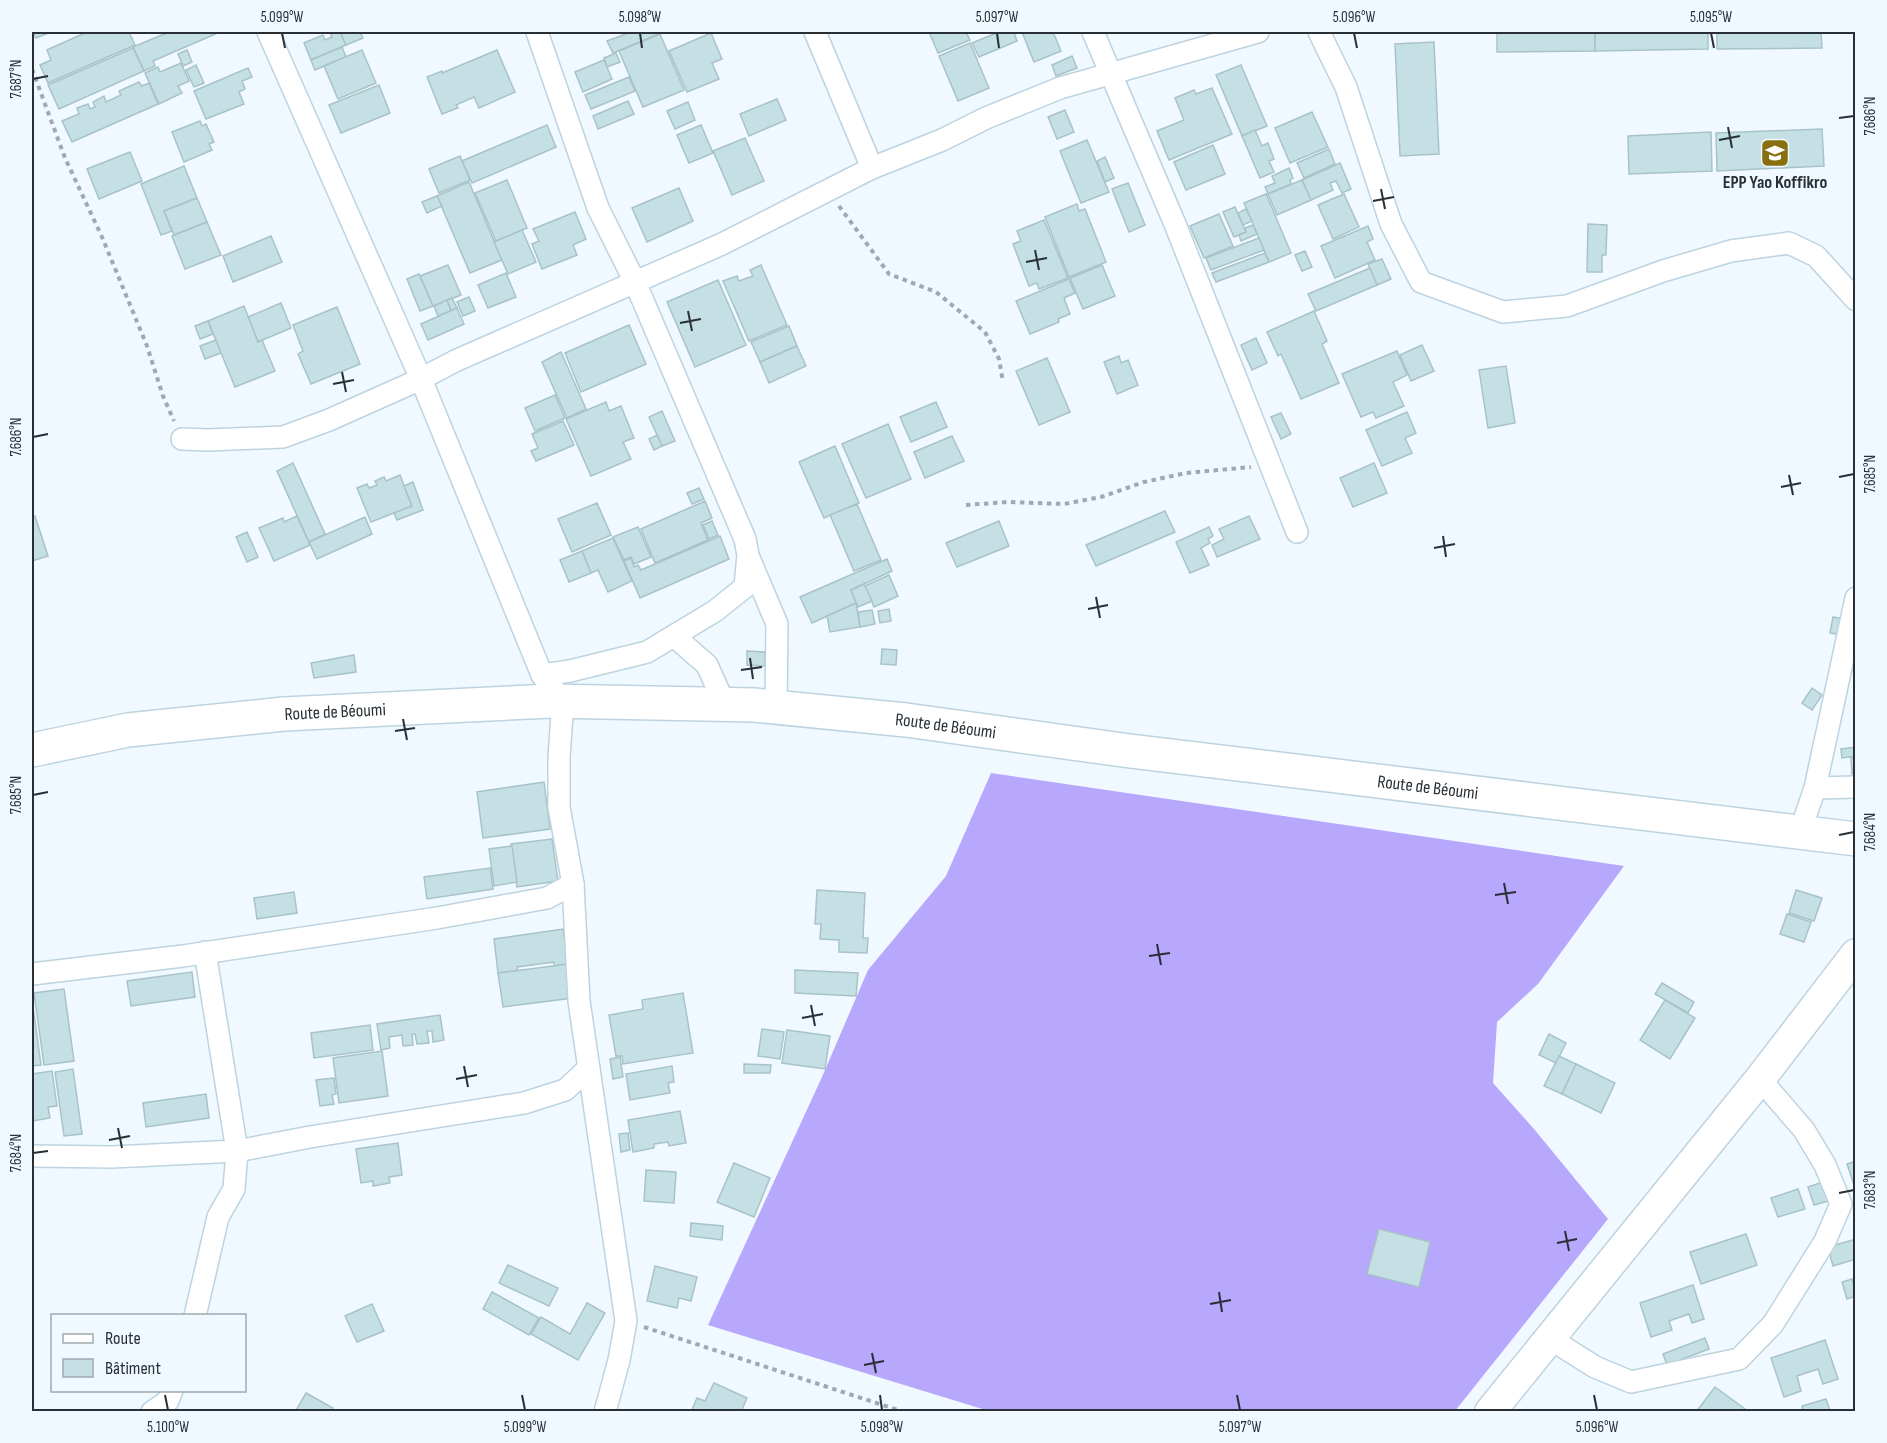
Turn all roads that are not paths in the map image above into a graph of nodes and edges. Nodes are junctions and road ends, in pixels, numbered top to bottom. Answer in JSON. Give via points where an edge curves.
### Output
{"nodes":[{"id":1,"x":268,"y":32,"type":"edge"},
{"id":2,"x":537,"y":32,"type":"edge"},
{"id":3,"x":815,"y":32,"type":"edge"},
{"id":4,"x":1093,"y":32,"type":"edge"},
{"id":5,"x":1257,"y":32,"type":"edge"},
{"id":6,"x":1319,"y":32,"type":"edge"},
{"id":7,"x":1111,"y":72,"type":"junction"},
{"id":8,"x":872,"y":168,"type":"junction"},
{"id":9,"x":635,"y":282,"type":"junction"},
{"id":10,"x":1856,"y":300,"type":"edge"},
{"id":11,"x":421,"y":379,"type":"junction"},
{"id":12,"x":182,"y":439,"type":"road end"},
{"id":13,"x":1297,"y":532,"type":"dead end"},
{"id":14,"x":748,"y":555,"type":"junction"},
{"id":15,"x":1856,"y":598,"type":"edge"},
{"id":16,"x":674,"y":636,"type":"junction"},
{"id":17,"x":542,"y":675,"type":"junction"},
{"id":18,"x":563,"y":701,"type":"junction"},
{"id":19,"x":725,"y":705,"type":"junction"},
{"id":20,"x":776,"y":707,"type":"junction"},
{"id":21,"x":32,"y":750,"type":"edge"},
{"id":22,"x":1856,"y":787,"type":"edge"},
{"id":23,"x":1815,"y":788,"type":"junction"},
{"id":24,"x":1800,"y":832,"type":"junction"},
{"id":25,"x":1856,"y":839,"type":"edge"},
{"id":26,"x":573,"y":884,"type":"junction"},
{"id":27,"x":205,"y":952,"type":"junction"},
{"id":28,"x":1856,"y":954,"type":"edge"},
{"id":29,"x":32,"y":974,"type":"edge"},
{"id":30,"x":589,"y":1068,"type":"junction"},
{"id":31,"x":1760,"y":1079,"type":"junction"},
{"id":32,"x":237,"y":1151,"type":"junction"},
{"id":33,"x":32,"y":1156,"type":"edge"},
{"id":34,"x":195,"y":1314,"type":"edge"},
{"id":35,"x":1549,"y":1338,"type":"junction"},
{"id":36,"x":171,"y":1392,"type":"edge"},
{"id":37,"x":152,"y":1412,"type":"edge"},
{"id":38,"x":605,"y":1412,"type":"edge"},
{"id":39,"x":1490,"y":1412,"type":"edge"}],
"edges":[{"from":1,"to":11,"type":"street"},
{"from":2,"to":9,"type":"street","via":[[598,208]]},
{"from":3,"to":8,"type":"street"},
{"from":4,"to":7,"type":"street"},
{"from":5,"to":7,"type":"street"},
{"from":6,"to":10,"type":"street","via":[[1346,87],[1391,224],[1421,282],[1503,312],[1567,306],[1731,251],[1789,243],[1816,256]]},
{"from":7,"to":8,"type":"street","via":[[1049,92]]},
{"from":7,"to":13,"type":"street"},
{"from":8,"to":9,"type":"street","via":[[722,244]]},
{"from":9,"to":11,"type":"street"},
{"from":9,"to":14,"type":"street","via":[[745,538]]},
{"from":11,"to":12,"type":"street","via":[[283,437]]},
{"from":11,"to":17,"type":"street"},
{"from":14,"to":16,"type":"street","via":[[745,587]]},
{"from":14,"to":20,"type":"street","via":[[777,624]]},
{"from":15,"to":23,"type":"street"},
{"from":16,"to":17,"type":"street","via":[[647,652]]},
{"from":16,"to":19,"type":"street","via":[[707,665]]},
{"from":17,"to":18,"type":"street"},
{"from":18,"to":19,"type":"main road","name":"Route de Béoumi"},
{"from":18,"to":21,"type":"main road","name":"Route de Béoumi","via":[[284,714],[128,730]]},
{"from":18,"to":26,"type":"street","via":[[559,807]]},
{"from":19,"to":20,"type":"main road","name":"Route de Béoumi"},
{"from":20,"to":24,"type":"main road","name":"Route de Béoumi"},
{"from":22,"to":23,"type":"street"},
{"from":23,"to":24,"type":"street"},
{"from":24,"to":25,"type":"main road","name":"Route de Béoumi"},
{"from":26,"to":27,"type":"street","via":[[547,898],[520,904]]},
{"from":26,"to":30,"type":"street","via":[[579,1001]]},
{"from":27,"to":29,"type":"street"},
{"from":27,"to":32,"type":"street"},
{"from":28,"to":31,"type":"main road"},
{"from":30,"to":32,"type":"street","via":[[566,1090],[524,1103]]},
{"from":30,"to":38,"type":"street","via":[[626,1321]]},
{"from":31,"to":35,"type":"main road"},
{"from":31,"to":35,"type":"street","via":[[1804,1130],[1825,1165],[1841,1204],[1825,1241],[1773,1324],[1739,1359],[1631,1382],[1595,1367]]},
{"from":32,"to":33,"type":"street"},
{"from":32,"to":34,"type":"street","via":[[234,1189],[218,1216]]},
{"from":35,"to":39,"type":"main road"},
{"from":36,"to":37,"type":"street","via":[[168,1401]]}]}
